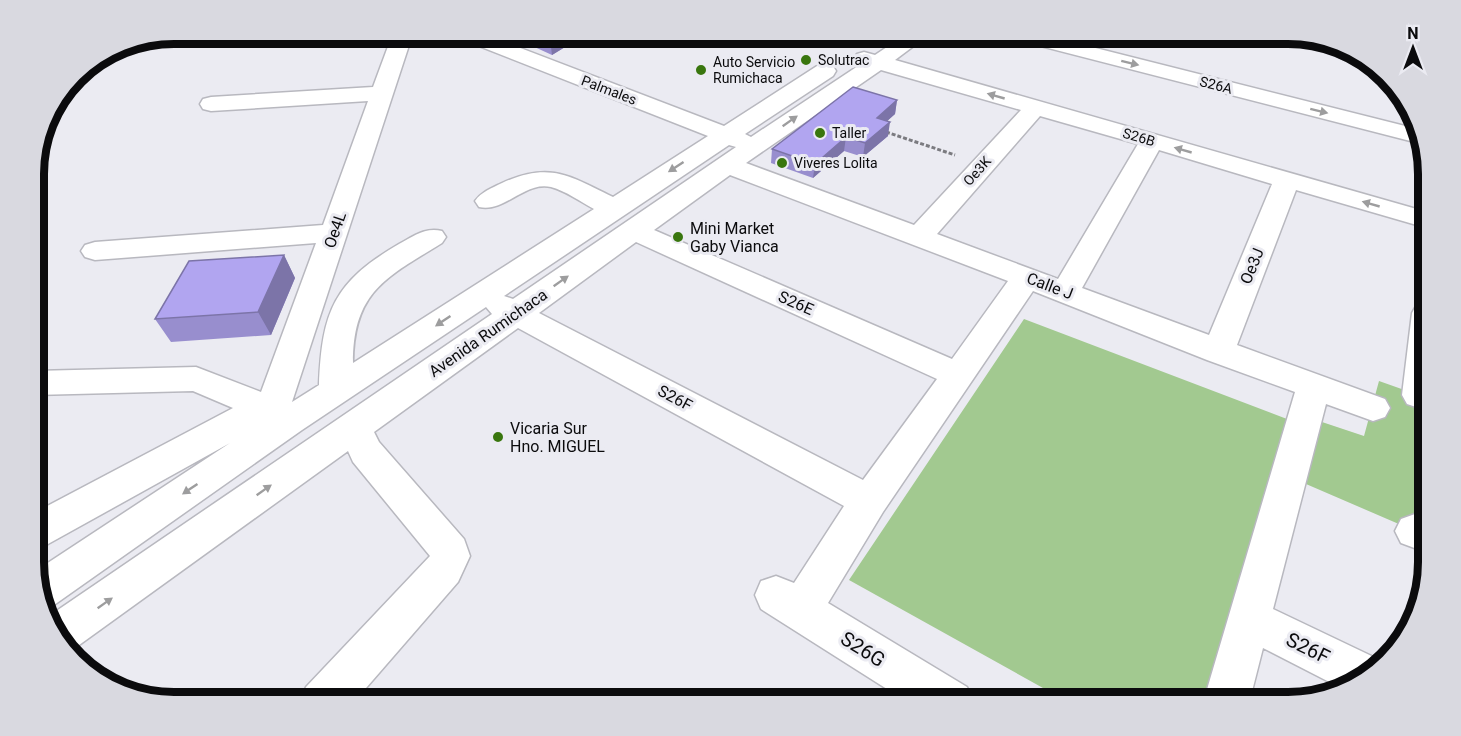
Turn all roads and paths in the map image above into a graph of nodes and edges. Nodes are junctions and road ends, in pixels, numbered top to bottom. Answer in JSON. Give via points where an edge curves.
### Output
{"nodes":[{"id":1,"x":399,"y":44,"type":"edge"},
{"id":2,"x":488,"y":44,"type":"edge"},
{"id":3,"x":889,"y":44,"type":"edge"},
{"id":4,"x":1055,"y":44,"type":"edge"},
{"id":5,"x":871,"y":50,"type":"edge"},
{"id":6,"x":382,"y":93,"type":"junction"},
{"id":7,"x":211,"y":104,"type":"dead end"},
{"id":8,"x":1036,"y":107,"type":"junction"},
{"id":9,"x":886,"y":132,"type":"edge"},
{"id":10,"x":1412,"y":135,"type":"edge"},
{"id":11,"x":1152,"y":141,"type":"junction"},
{"id":12,"x":727,"y":150,"type":"junction"},
{"id":13,"x":982,"y":164,"type":"junction"},
{"id":14,"x":1287,"y":179,"type":"junction"},
{"id":15,"x":488,"y":201,"type":"dead end"},
{"id":16,"x":613,"y":208,"type":"junction"},
{"id":17,"x":1418,"y":217,"type":"edge"},
{"id":18,"x":634,"y":231,"type":"junction"},
{"id":19,"x":334,"y":233,"type":"junction"},
{"id":20,"x":920,"y":236,"type":"junction"},
{"id":21,"x":432,"y":237,"type":"dead end"},
{"id":22,"x":95,"y":251,"type":"dead end"},
{"id":23,"x":1027,"y":277,"type":"junction"},
{"id":24,"x":1065,"y":292,"type":"junction"},
{"id":25,"x":482,"y":295,"type":"junction"},
{"id":26,"x":515,"y":313,"type":"junction"},
{"id":27,"x":1218,"y":352,"type":"junction"},
{"id":28,"x":958,"y":375,"type":"junction"},
{"id":29,"x":44,"y":383,"type":"edge"},
{"id":30,"x":1314,"y":387,"type":"junction"},
{"id":31,"x":336,"y":391,"type":"junction"},
{"id":32,"x":1372,"y":408,"type":"dead end"},
{"id":33,"x":277,"y":410,"type":"junction"},
{"id":34,"x":354,"y":427,"type":"junction"},
{"id":35,"x":869,"y":501,"type":"junction"},
{"id":36,"x":44,"y":527,"type":"edge"},
{"id":37,"x":46,"y":587,"type":"edge"},
{"id":38,"x":1249,"y":618,"type":"junction"},
{"id":39,"x":63,"y":632,"type":"edge"},
{"id":40,"x":1358,"y":672,"type":"edge"},
{"id":41,"x":332,"y":692,"type":"edge"},
{"id":42,"x":933,"y":692,"type":"edge"},
{"id":43,"x":1229,"y":692,"type":"edge"}],
"edges":[{"from":1,"to":6,"type":"street","name":"Oe4L"},
{"from":2,"to":12,"type":"street","name":"Palmales"},
{"from":3,"to":5,"type":"street","name":"Avenida Rumichaca"},
{"from":4,"to":10,"type":"street","name":"S26A","one_way":true},
{"from":8,"to":5,"type":"street","name":"S26B","one_way":true},
{"from":5,"to":12,"type":"street","name":"Avenida Rumichaca"},
{"from":12,"to":5,"type":"street","name":"Avenida Rumichaca","one_way":true,"via":[[754,146]]},
{"from":6,"to":7,"type":"street"},
{"from":6,"to":19,"type":"street","name":"Oe4L"},
{"from":8,"to":11,"type":"street","name":"S26B"},
{"from":8,"to":13,"type":"street","name":"Oe3K"},
{"from":9,"to":13,"type":"path"},
{"from":14,"to":11,"type":"street","name":"S26B","one_way":true},
{"from":11,"to":24,"type":"street"},
{"from":12,"to":16,"type":"street","name":"Avenida Rumichaca","one_way":true},
{"from":12,"to":18,"type":"street","name":"Avenida Rumichaca"},
{"from":12,"to":20,"type":"street","name":"Calle J"},
{"from":13,"to":20,"type":"street","name":"Oe3K"},
{"from":17,"to":14,"type":"street","name":"S26B","one_way":true},
{"from":14,"to":27,"type":"street","name":"Oe3J"},
{"from":15,"to":16,"type":"street","via":[[528,180],[547,179],[557,180]]},
{"from":16,"to":25,"type":"street","name":"Avenida Rumichaca"},
{"from":26,"to":18,"type":"street","name":"Avenida Rumichaca","one_way":true},
{"from":18,"to":28,"type":"street","name":"S26E"},
{"from":19,"to":22,"type":"street"},
{"from":19,"to":33,"type":"street","name":"Oe4L"},
{"from":20,"to":23,"type":"street","name":"Calle J"},
{"from":21,"to":31,"type":"street","via":[[365,280],[346,306],[336,348]]},
{"from":23,"to":24,"type":"street","name":"Calle J"},
{"from":23,"to":28,"type":"street"},
{"from":24,"to":27,"type":"street","name":"Calle J"},
{"from":25,"to":26,"type":"street","name":"S26F"},
{"from":25,"to":31,"type":"street","name":"Avenida Rumichaca","one_way":true},
{"from":26,"to":34,"type":"street","name":"Avenida Rumichaca"},
{"from":26,"to":35,"type":"street","name":"S26F"},
{"from":27,"to":30,"type":"street","name":"Calle J"},
{"from":28,"to":35,"type":"street"},
{"from":29,"to":33,"type":"street","via":[[196,379]]},
{"from":30,"to":32,"type":"street","name":"Calle J"},
{"from":30,"to":38,"type":"street"},
{"from":31,"to":33,"type":"street","name":"Avenida Rumichaca"},
{"from":33,"to":36,"type":"street"},
{"from":33,"to":37,"type":"street","name":"Avenida Rumichaca","one_way":true},
{"from":39,"to":34,"type":"street","name":"Avenida Rumichaca","one_way":true},
{"from":34,"to":41,"type":"street","via":[[366,452],[450,551],[450,556],[444,569]]},
{"from":35,"to":42,"type":"street","name":"S26G","via":[[788,602]]},
{"from":38,"to":40,"type":"street","name":"S26F"},
{"from":38,"to":43,"type":"street"}]}
